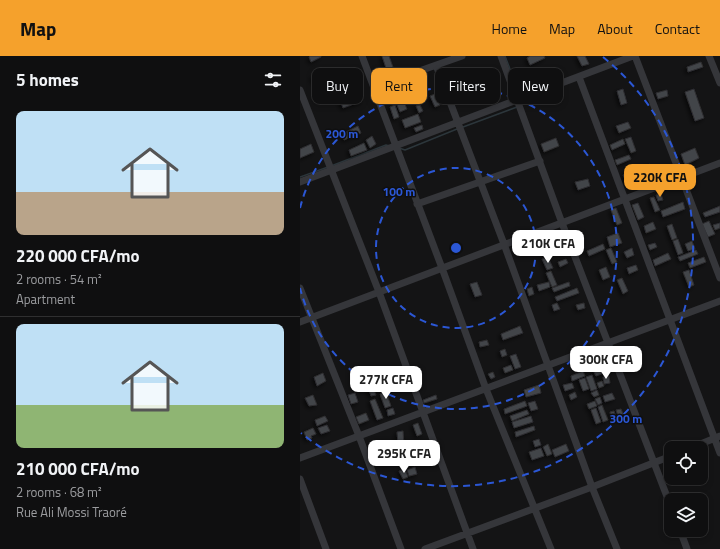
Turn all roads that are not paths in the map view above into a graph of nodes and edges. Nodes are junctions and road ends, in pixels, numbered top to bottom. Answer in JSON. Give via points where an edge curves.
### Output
{"nodes":[{"id":1,"x":362,"y":56,"type":"edge"},
{"id":2,"x":462,"y":56,"type":"edge"},
{"id":3,"x":501,"y":56,"type":"edge"},
{"id":4,"x":634,"y":56,"type":"edge"},
{"id":5,"x":709,"y":56,"type":"edge"},
{"id":6,"x":436,"y":65,"type":"junction"},
{"id":7,"x":427,"y":68,"type":"edge"},
{"id":8,"x":508,"y":75,"type":"edge"},
{"id":9,"x":579,"y":77,"type":"junction"},
{"id":10,"x":371,"y":79,"type":"edge"},
{"id":11,"x":563,"y":83,"type":"edge"},
{"id":12,"x":720,"y":83,"type":"edge"},
{"id":13,"x":300,"y":90,"type":"edge"},
{"id":14,"x":508,"y":103,"type":"edge"},
{"id":15,"x":380,"y":104,"type":"edge"},
{"id":16,"x":518,"y":104,"type":"edge"},
{"id":17,"x":459,"y":122,"type":"junction"},
{"id":18,"x":396,"y":146,"type":"junction"},
{"id":19,"x":540,"y":162,"type":"junction"},
{"id":20,"x":720,"y":163,"type":"edge"},
{"id":21,"x":331,"y":171,"type":"junction"},
{"id":22,"x":681,"y":177,"type":"junction"},
{"id":23,"x":300,"y":182,"type":"edge"},
{"id":24,"x":480,"y":182,"type":"junction"},
{"id":25,"x":624,"y":199,"type":"junction"},
{"id":26,"x":418,"y":204,"type":"junction"},
{"id":27,"x":562,"y":223,"type":"junction"},
{"id":28,"x":504,"y":244,"type":"junction"},
{"id":29,"x":442,"y":268,"type":"junction"},
{"id":30,"x":720,"y":278,"type":"edge"},
{"id":31,"x":300,"y":288,"type":"edge"},
{"id":32,"x":379,"y":292,"type":"junction"},
{"id":33,"x":720,"y":301,"type":"edge"},
{"id":34,"x":311,"y":317,"type":"junction"},
{"id":35,"x":670,"y":320,"type":"junction"},
{"id":36,"x":300,"y":322,"type":"edge"},
{"id":37,"x":609,"y":344,"type":"junction"},
{"id":38,"x":549,"y":364,"type":"junction"},
{"id":39,"x":486,"y":389,"type":"junction"},
{"id":40,"x":423,"y":412,"type":"junction"},
{"id":41,"x":359,"y":436,"type":"junction"},
{"id":42,"x":717,"y":437,"type":"edge"},
{"id":43,"x":708,"y":441,"type":"edge"},
{"id":44,"x":720,"y":453,"type":"edge"},
{"id":45,"x":300,"y":458,"type":"edge"},
{"id":46,"x":664,"y":459,"type":"edge"},
{"id":47,"x":654,"y":463,"type":"junction"},
{"id":48,"x":300,"y":479,"type":"edge"},
{"id":49,"x":592,"y":487,"type":"junction"},
{"id":50,"x":666,"y":493,"type":"edge"},
{"id":51,"x":535,"y":508,"type":"junction"},
{"id":52,"x":467,"y":533,"type":"junction"},
{"id":53,"x":683,"y":537,"type":"edge"},
{"id":54,"x":326,"y":549,"type":"edge"},
{"id":55,"x":400,"y":549,"type":"edge"},
{"id":56,"x":425,"y":549,"type":"edge"},
{"id":57,"x":473,"y":549,"type":"edge"},
{"id":58,"x":551,"y":549,"type":"edge"},
{"id":59,"x":617,"y":549,"type":"edge"},
{"id":60,"x":687,"y":549,"type":"edge"}],
"edges":[{"from":1,"to":10,"type":"street"},
{"from":2,"to":6,"type":"street"},
{"from":3,"to":8,"type":"street"},
{"from":4,"to":9,"type":"street"},
{"from":4,"to":22,"type":"street"},
{"from":5,"to":12,"type":"street"},
{"from":6,"to":7,"type":"street"},
{"from":6,"to":17,"type":"street"},
{"from":9,"to":11,"type":"street"},
{"from":9,"to":25,"type":"street"},
{"from":13,"to":21,"type":"street"},
{"from":14,"to":17,"type":"street"},
{"from":15,"to":18,"type":"street"},
{"from":16,"to":19,"type":"street"},
{"from":17,"to":18,"type":"street"},
{"from":17,"to":24,"type":"street"},
{"from":18,"to":21,"type":"street"},
{"from":18,"to":26,"type":"street"},
{"from":19,"to":24,"type":"street"},
{"from":19,"to":27,"type":"street"},
{"from":20,"to":22,"type":"street"},
{"from":21,"to":23,"type":"street"},
{"from":21,"to":32,"type":"street"},
{"from":22,"to":25,"type":"street"},
{"from":22,"to":30,"type":"street"},
{"from":24,"to":26,"type":"street"},
{"from":24,"to":28,"type":"street"},
{"from":25,"to":27,"type":"street"},
{"from":25,"to":35,"type":"street"},
{"from":26,"to":29,"type":"street"},
{"from":27,"to":28,"type":"street"},
{"from":27,"to":37,"type":"street"},
{"from":28,"to":29,"type":"street"},
{"from":28,"to":38,"type":"street"},
{"from":29,"to":32,"type":"street"},
{"from":29,"to":39,"type":"street"},
{"from":31,"to":34,"type":"street"},
{"from":32,"to":34,"type":"street"},
{"from":32,"to":40,"type":"street"},
{"from":33,"to":35,"type":"street"},
{"from":34,"to":36,"type":"street"},
{"from":34,"to":41,"type":"street"},
{"from":35,"to":37,"type":"street"},
{"from":35,"to":42,"type":"street"},
{"from":37,"to":38,"type":"street"},
{"from":37,"to":47,"type":"street"},
{"from":38,"to":39,"type":"street"},
{"from":38,"to":49,"type":"street"},
{"from":39,"to":40,"type":"street"},
{"from":39,"to":51,"type":"street"},
{"from":40,"to":41,"type":"street"},
{"from":40,"to":52,"type":"street"},
{"from":41,"to":45,"type":"street"},
{"from":41,"to":55,"type":"street"},
{"from":42,"to":43,"type":"street"},
{"from":42,"to":44,"type":"street"},
{"from":46,"to":47,"type":"street"},
{"from":47,"to":49,"type":"street"},
{"from":47,"to":50,"type":"street"},
{"from":48,"to":54,"type":"street"},
{"from":49,"to":51,"type":"street"},
{"from":49,"to":59,"type":"street"},
{"from":51,"to":52,"type":"street"},
{"from":51,"to":58,"type":"street"},
{"from":52,"to":56,"type":"street"},
{"from":52,"to":57,"type":"street"},
{"from":53,"to":60,"type":"street"}]}
